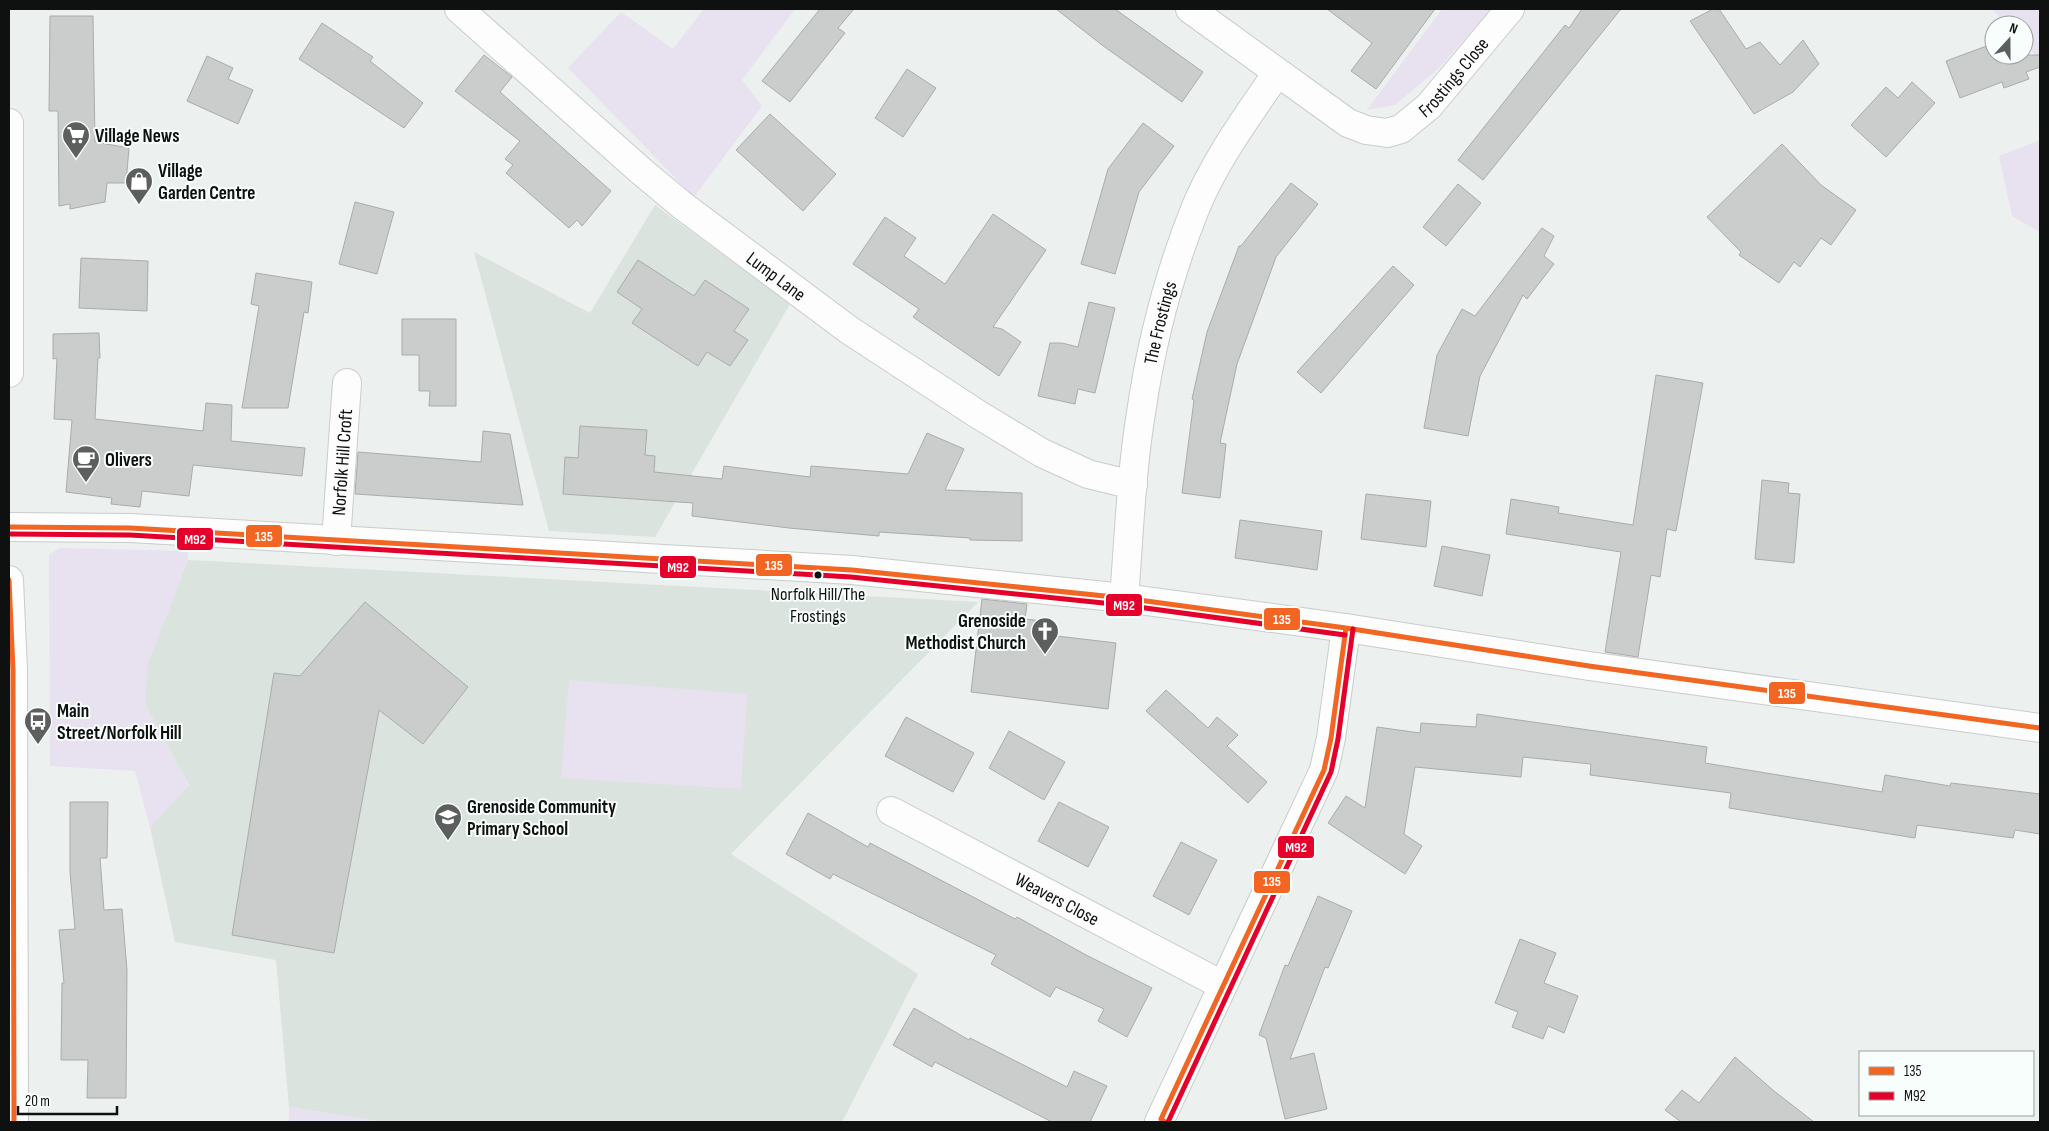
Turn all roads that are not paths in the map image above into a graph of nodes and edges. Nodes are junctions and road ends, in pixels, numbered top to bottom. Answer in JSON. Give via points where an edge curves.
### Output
{"nodes":[{"id":1,"x":459,"y":9,"type":"edge"},
{"id":2,"x":1190,"y":9,"type":"edge"},
{"id":3,"x":1510,"y":9,"type":"edge"},
{"id":4,"x":1277,"y":73,"type":"junction"},
{"id":5,"x":9,"y":123,"type":"edge"},
{"id":6,"x":9,"y":232,"type":"edge"},
{"id":7,"x":9,"y":373,"type":"edge"},
{"id":8,"x":347,"y":383,"type":"dead end"},
{"id":9,"x":1133,"y":485,"type":"junction"},
{"id":10,"x":9,"y":527,"type":"edge"},
{"id":11,"x":336,"y":541,"type":"junction"},
{"id":12,"x":9,"y":580,"type":"edge"},
{"id":13,"x":1124,"y":598,"type":"junction"},
{"id":14,"x":1346,"y":628,"type":"junction"},
{"id":15,"x":2040,"y":728,"type":"edge"},
{"id":16,"x":891,"y":811,"type":"dead end"},
{"id":17,"x":1222,"y":985,"type":"junction"},
{"id":18,"x":1162,"y":1121,"type":"edge"},
{"id":19,"x":14,"y":1122,"type":"edge"}],
"edges":[{"from":1,"to":9,"type":"street","name":"Lump Lane","via":[[640,171],[849,330],[1042,453],[1088,474]]},
{"from":2,"to":4,"type":"street"},
{"from":3,"to":4,"type":"street","name":"Frostings Close","via":[[1429,106],[1400,130],[1387,133],[1348,123]]},
{"from":4,"to":9,"type":"street","name":"The Frostings","via":[[1227,145],[1196,208],[1174,268],[1155,334],[1140,414]]},
{"from":5,"to":6,"type":"street"},
{"from":6,"to":7,"type":"street"},
{"from":8,"to":11,"type":"street","name":"Norfolk Hill Croft"},
{"from":9,"to":13,"type":"street","name":"The Frostings"},
{"from":10,"to":11,"type":"street","via":[[130,528]]},
{"from":11,"to":13,"type":"street","via":[[852,570]]},
{"from":12,"to":19,"type":"street","via":[[13,670]]},
{"from":13,"to":14,"type":"street"},
{"from":14,"to":15,"type":"street","via":[[1598,668]]},
{"from":14,"to":17,"type":"street","via":[[1324,770]]},
{"from":16,"to":17,"type":"street","name":"Weavers Close"},
{"from":17,"to":18,"type":"street"}]}
